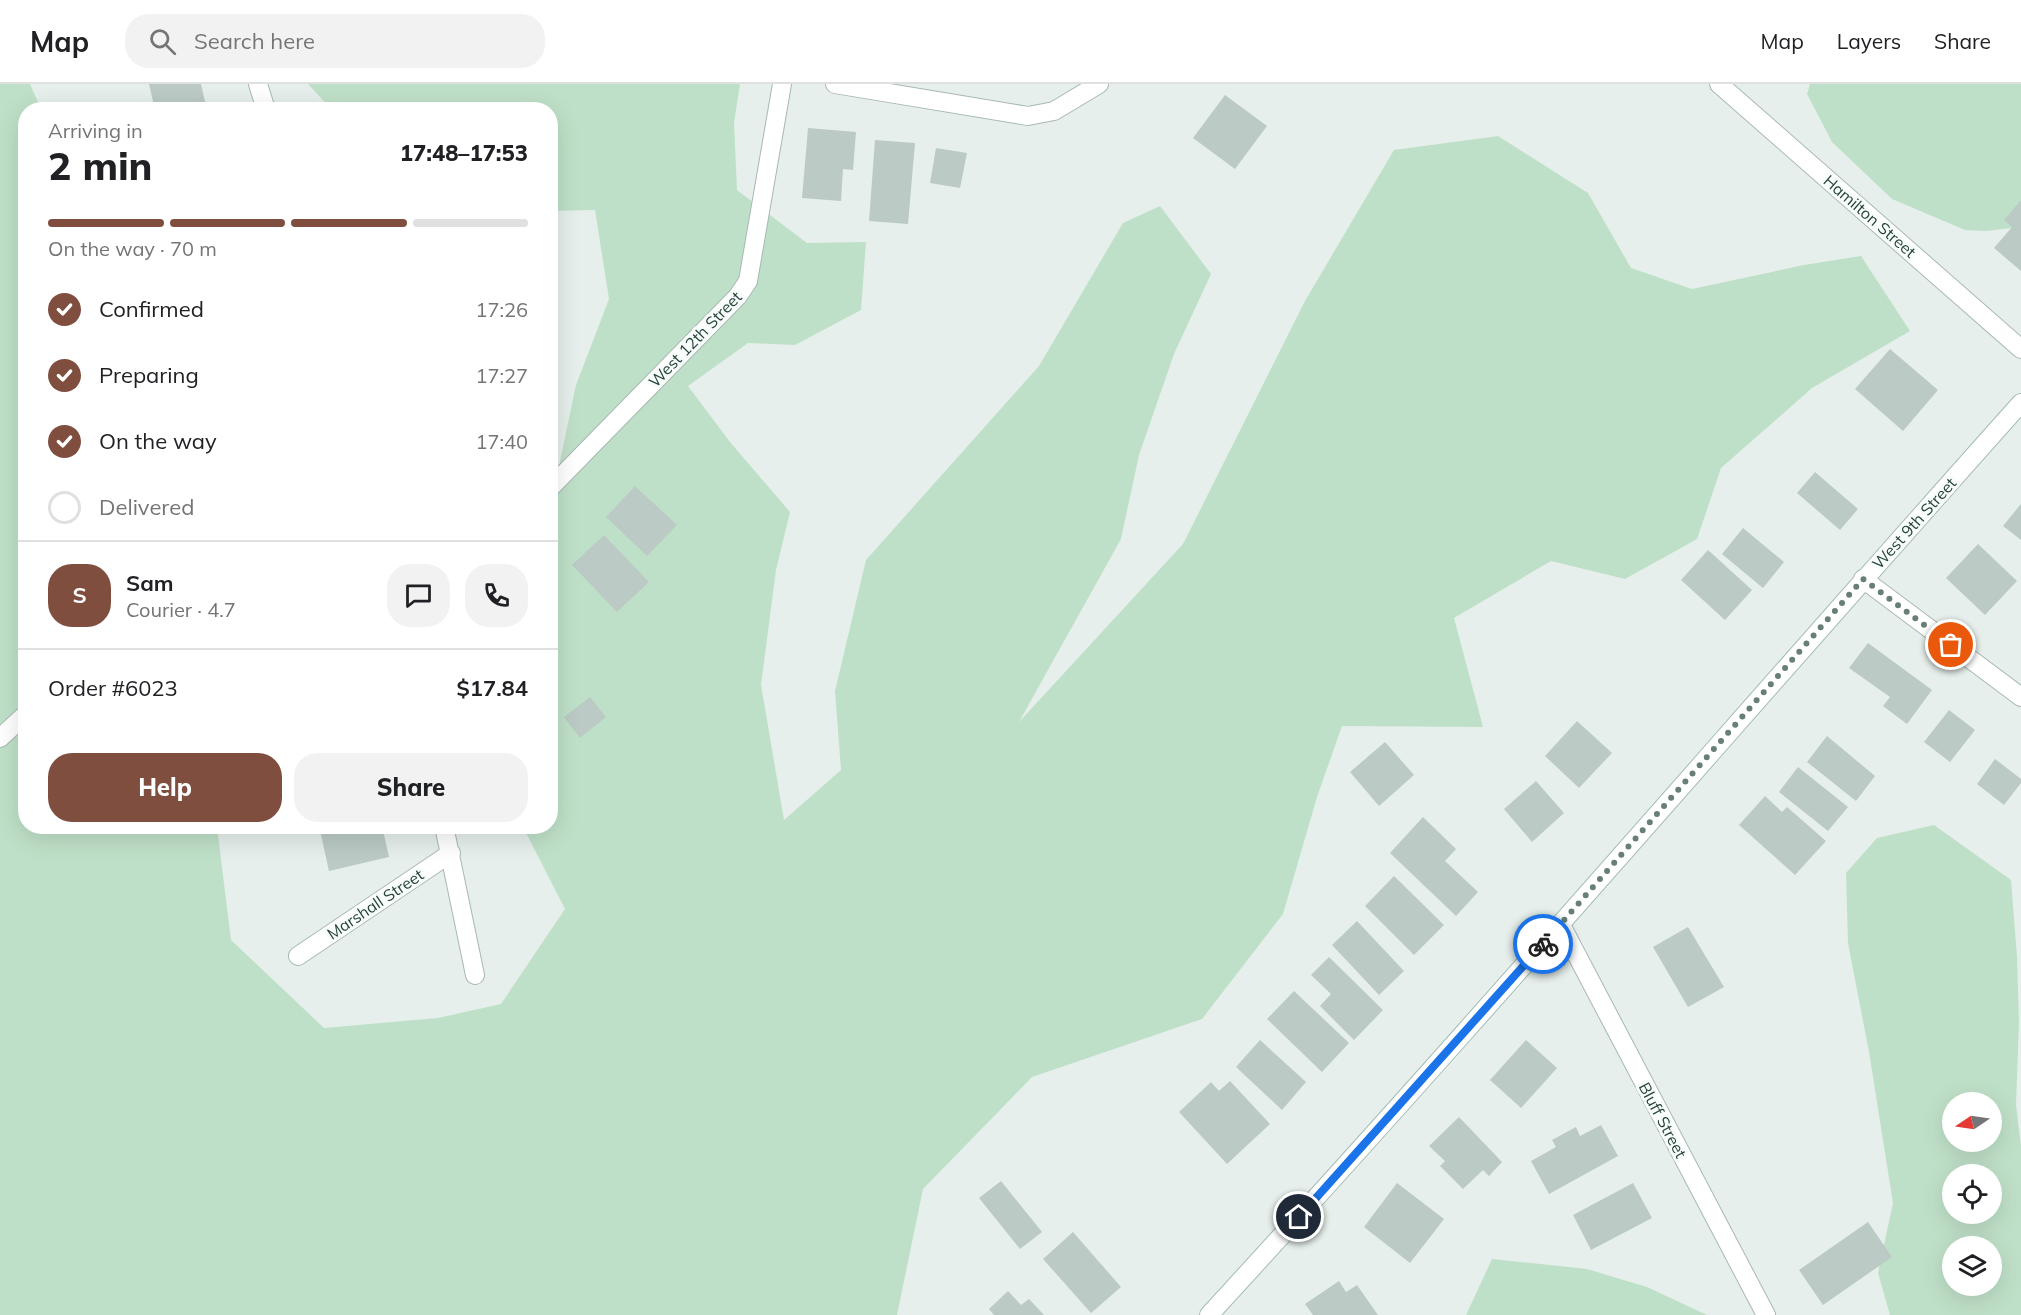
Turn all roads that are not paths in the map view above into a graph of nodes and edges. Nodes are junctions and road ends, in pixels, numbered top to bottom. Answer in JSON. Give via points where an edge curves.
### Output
{"nodes":[{"id":1,"x":258,"y":84,"type":"edge"},
{"id":2,"x":782,"y":84,"type":"edge"},
{"id":3,"x":835,"y":84,"type":"edge"},
{"id":4,"x":1098,"y":84,"type":"edge"},
{"id":5,"x":1719,"y":84,"type":"edge"},
{"id":6,"x":264,"y":102,"type":"edge"},
{"id":7,"x":2021,"y":349,"type":"edge"},
{"id":8,"x":2021,"y":403,"type":"edge"},
{"id":9,"x":558,"y":480,"type":"edge"},
{"id":10,"x":1863,"y":579,"type":"junction"},
{"id":11,"x":2021,"y":697,"type":"edge"},
{"id":12,"x":18,"y":721,"type":"edge"},
{"id":13,"x":0,"y":738,"type":"edge"},
{"id":14,"x":446,"y":834,"type":"edge"},
{"id":15,"x":451,"y":853,"type":"junction"},
{"id":16,"x":1561,"y":925,"type":"junction"},
{"id":17,"x":298,"y":956,"type":"dead end"},
{"id":18,"x":475,"y":975,"type":"dead end"},
{"id":19,"x":1209,"y":1315,"type":"edge"},
{"id":20,"x":1766,"y":1315,"type":"edge"}],
"edges":[{"from":1,"to":6,"type":"street"},
{"from":2,"to":9,"type":"street","name":"West 12th Street","via":[[748,281],[738,296]]},
{"from":3,"to":4,"type":"street","via":[[1028,116],[1054,111]]},
{"from":5,"to":7,"type":"street","name":"Hamilton Street"},
{"from":8,"to":10,"type":"street","name":"West 9th Street"},
{"from":10,"to":11,"type":"street"},
{"from":10,"to":16,"type":"street","name":"West 9th Street"},
{"from":12,"to":13,"type":"street"},
{"from":14,"to":15,"type":"street"},
{"from":15,"to":17,"type":"street","name":"Marshall Street"},
{"from":15,"to":18,"type":"street"},
{"from":16,"to":19,"type":"street","name":"West 9th Street"},
{"from":16,"to":20,"type":"street","name":"Bluff Street"}]}
